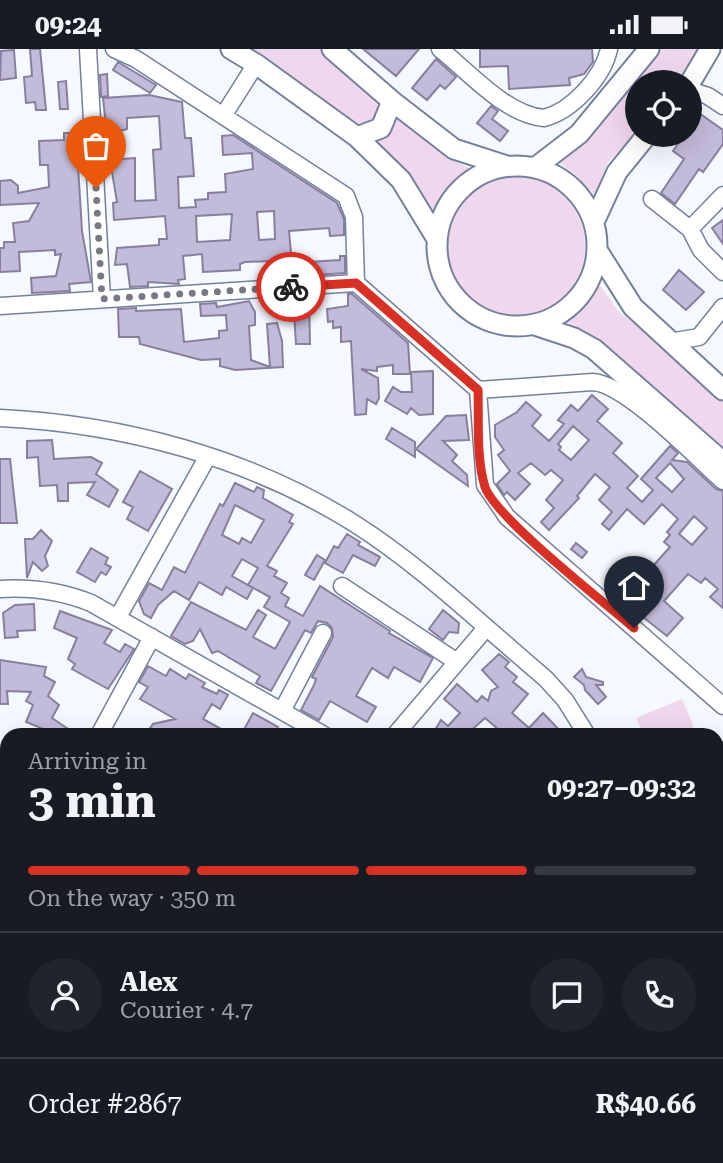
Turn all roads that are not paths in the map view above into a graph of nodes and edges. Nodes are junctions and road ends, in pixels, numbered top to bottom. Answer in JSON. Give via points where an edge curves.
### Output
{"nodes":[{"id":1,"x":88,"y":49,"type":"edge"},
{"id":2,"x":114,"y":49,"type":"edge"},
{"id":3,"x":231,"y":49,"type":"edge"},
{"id":4,"x":332,"y":49,"type":"edge"},
{"id":5,"x":440,"y":49,"type":"edge"},
{"id":6,"x":609,"y":49,"type":"edge"},
{"id":7,"x":649,"y":49,"type":"edge"},
{"id":8,"x":710,"y":49,"type":"edge"},
{"id":9,"x":460,"y":55,"type":"edge"},
{"id":10,"x":256,"y":64,"type":"junction"},
{"id":11,"x":698,"y":70,"type":"edge"},
{"id":12,"x":702,"y":88,"type":"edge"},
{"id":13,"x":702,"y":94,"type":"edge"},
{"id":14,"x":708,"y":96,"type":"junction"},
{"id":15,"x":392,"y":101,"type":"junction"},
{"id":16,"x":723,"y":106,"type":"edge"},
{"id":17,"x":223,"y":116,"type":"junction"},
{"id":18,"x":357,"y":137,"type":"junction"},
{"id":19,"x":637,"y":147,"type":"edge"},
{"id":20,"x":508,"y":166,"type":"junction"},
{"id":21,"x":536,"y":167,"type":"junction"},
{"id":22,"x":723,"y":195,"type":"edge"},
{"id":23,"x":652,"y":199,"type":"dead end"},
{"id":24,"x":594,"y":222,"type":"junction"},
{"id":25,"x":690,"y":229,"type":"junction"},
{"id":26,"x":437,"y":239,"type":"junction"},
{"id":27,"x":597,"y":250,"type":"junction"},
{"id":28,"x":723,"y":272,"type":"edge"},
{"id":29,"x":356,"y":283,"type":"junction"},
{"id":30,"x":102,"y":299,"type":"junction"},
{"id":31,"x":0,"y":306,"type":"edge"},
{"id":32,"x":723,"y":307,"type":"edge"},
{"id":33,"x":535,"y":325,"type":"junction"},
{"id":34,"x":669,"y":342,"type":"junction"},
{"id":35,"x":478,"y":390,"type":"junction"},
{"id":36,"x":723,"y":390,"type":"edge"},
{"id":37,"x":0,"y":418,"type":"edge"},
{"id":38,"x":208,"y":456,"type":"junction"},
{"id":39,"x":723,"y":462,"type":"edge"},
{"id":40,"x":723,"y":481,"type":"edge"},
{"id":41,"x":342,"y":586,"type":"dead end"},
{"id":42,"x":0,"y":589,"type":"edge"},
{"id":43,"x":118,"y":617,"type":"junction"},
{"id":44,"x":486,"y":628,"type":"junction"},
{"id":45,"x":323,"y":633,"type":"dead end"},
{"id":46,"x":152,"y":637,"type":"junction"},
{"id":47,"x":457,"y":662,"type":"junction"},
{"id":48,"x":723,"y":706,"type":"edge"},
{"id":49,"x":282,"y":711,"type":"junction"},
{"id":50,"x":103,"y":728,"type":"edge"},
{"id":51,"x":312,"y":728,"type":"edge"},
{"id":52,"x":401,"y":728,"type":"edge"},
{"id":53,"x":583,"y":728,"type":"edge"}],
"edges":[{"from":1,"to":30,"type":"street"},
{"from":2,"to":17,"type":"street"},
{"from":3,"to":10,"type":"main road"},
{"from":4,"to":15,"type":"main road"},
{"from":5,"to":9,"type":"street"},
{"from":6,"to":9,"type":"street","via":[[600,70],[570,106],[544,118],[534,118],[501,98]]},
{"from":7,"to":21,"type":"main road","via":[[579,135]]},
{"from":8,"to":11,"type":"main road"},
{"from":10,"to":17,"type":"street"},
{"from":10,"to":18,"type":"main road"},
{"from":12,"to":14,"type":"street"},
{"from":13,"to":14,"type":"street"},
{"from":14,"to":16,"type":"street"},
{"from":15,"to":18,"type":"main road","via":[[381,128]]},
{"from":15,"to":20,"type":"main road","via":[[454,149]]},
{"from":17,"to":29,"type":"street","via":[[346,196],[354,217]]},
{"from":18,"to":26,"type":"main road","via":[[401,180]]},
{"from":19,"to":24,"type":"main road","via":[[617,172]]},
{"from":20,"to":21,"type":"main road"},
{"from":20,"to":26,"type":"main road","via":[[482,174],[460,190],[444,212]]},
{"from":21,"to":24,"type":"main road","via":[[561,179],[582,197]]},
{"from":22,"to":25,"type":"street"},
{"from":23,"to":25,"type":"street"},
{"from":24,"to":27,"type":"main road"},
{"from":25,"to":28,"type":"street","via":[[701,250]]},
{"from":26,"to":33,"type":"main road","via":[[443,276],[464,307],[498,324]]},
{"from":27,"to":33,"type":"main road","via":[[592,275],[579,298],[559,315]]},
{"from":27,"to":34,"type":"main road","via":[[632,307]]},
{"from":29,"to":30,"type":"street"},
{"from":29,"to":35,"type":"street"},
{"from":30,"to":31,"type":"street"},
{"from":32,"to":34,"type":"street","via":[[699,337]]},
{"from":33,"to":39,"type":"main road","via":[[594,349]]},
{"from":34,"to":36,"type":"main road"},
{"from":35,"to":40,"type":"street","via":[[605,384],[627,396]]},
{"from":35,"to":48,"type":"street","via":[[483,479],[493,500]]},
{"from":37,"to":38,"type":"street","via":[[96,428]]},
{"from":38,"to":43,"type":"street"},
{"from":38,"to":44,"type":"street","via":[[310,498],[353,523]]},
{"from":41,"to":47,"type":"street"},
{"from":42,"to":43,"type":"street","via":[[65,593]]},
{"from":43,"to":46,"type":"street"},
{"from":44,"to":47,"type":"street"},
{"from":44,"to":53,"type":"street","via":[[546,679]]},
{"from":45,"to":49,"type":"street"},
{"from":46,"to":49,"type":"street"},
{"from":46,"to":50,"type":"street"},
{"from":47,"to":52,"type":"street"},
{"from":49,"to":51,"type":"street"}]}
